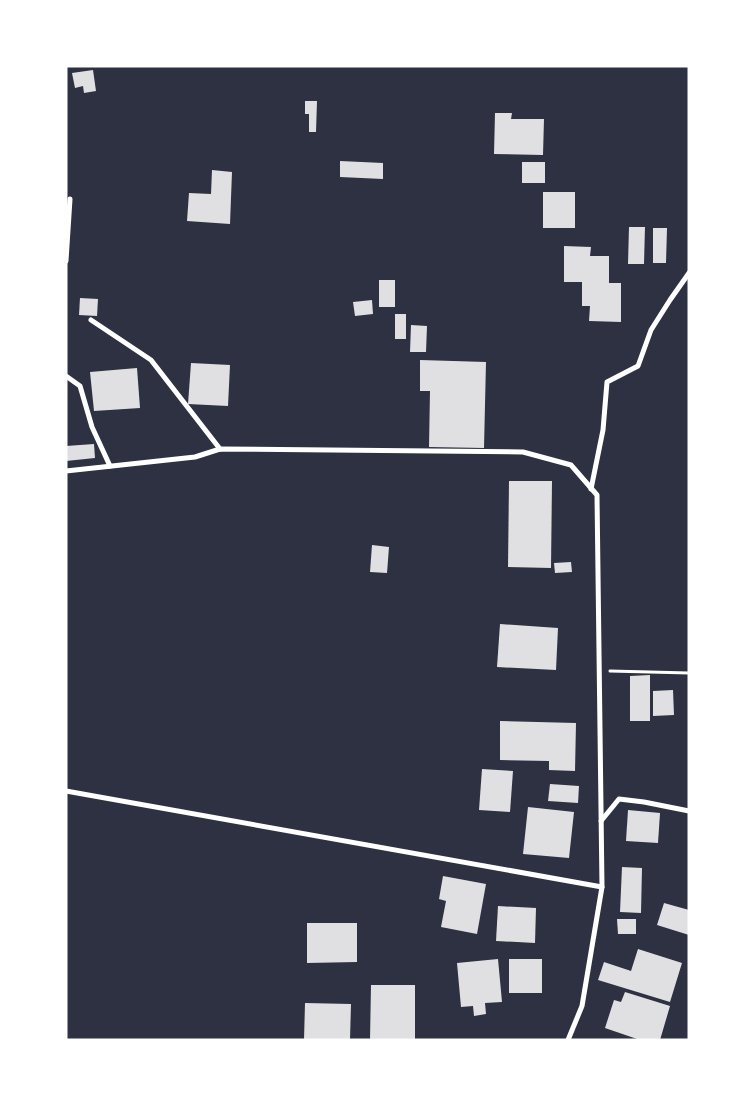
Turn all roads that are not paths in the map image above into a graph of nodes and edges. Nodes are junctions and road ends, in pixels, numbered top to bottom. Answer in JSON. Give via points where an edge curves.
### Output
{"nodes":[{"id":1,"x":70,"y":199,"type":"dead end"},
{"id":2,"x":66,"y":261,"type":"edge"},
{"id":3,"x":689,"y":273,"type":"edge"},
{"id":4,"x":91,"y":320,"type":"dead end"},
{"id":5,"x":66,"y":376,"type":"edge"},
{"id":6,"x":220,"y":449,"type":"junction"},
{"id":7,"x":110,"y":466,"type":"junction"},
{"id":8,"x":66,"y":471,"type":"edge"},
{"id":9,"x":591,"y":489,"type":"junction"},
{"id":10,"x":66,"y":791,"type":"edge"},
{"id":11,"x":689,"y":811,"type":"edge"},
{"id":12,"x":601,"y":821,"type":"junction"},
{"id":13,"x":602,"y":887,"type":"junction"},
{"id":14,"x":568,"y":1040,"type":"edge"}],
"edges":[{"from":1,"to":2,"type":"street"},
{"from":3,"to":9,"type":"street","via":[[651,330],[638,366],[607,382],[604,430]]},
{"from":4,"to":6,"type":"street","via":[[151,360]]},
{"from":5,"to":7,"type":"street","via":[[80,386],[92,427]]},
{"from":6,"to":7,"type":"street","via":[[194,457]]},
{"from":6,"to":9,"type":"street","via":[[523,452],[571,465]]},
{"from":7,"to":8,"type":"street"},
{"from":9,"to":12,"type":"street","via":[[597,495]]},
{"from":10,"to":13,"type":"street"},
{"from":11,"to":12,"type":"street","via":[[619,799]]},
{"from":12,"to":13,"type":"street"},
{"from":13,"to":14,"type":"street","via":[[582,1006]]}]}
